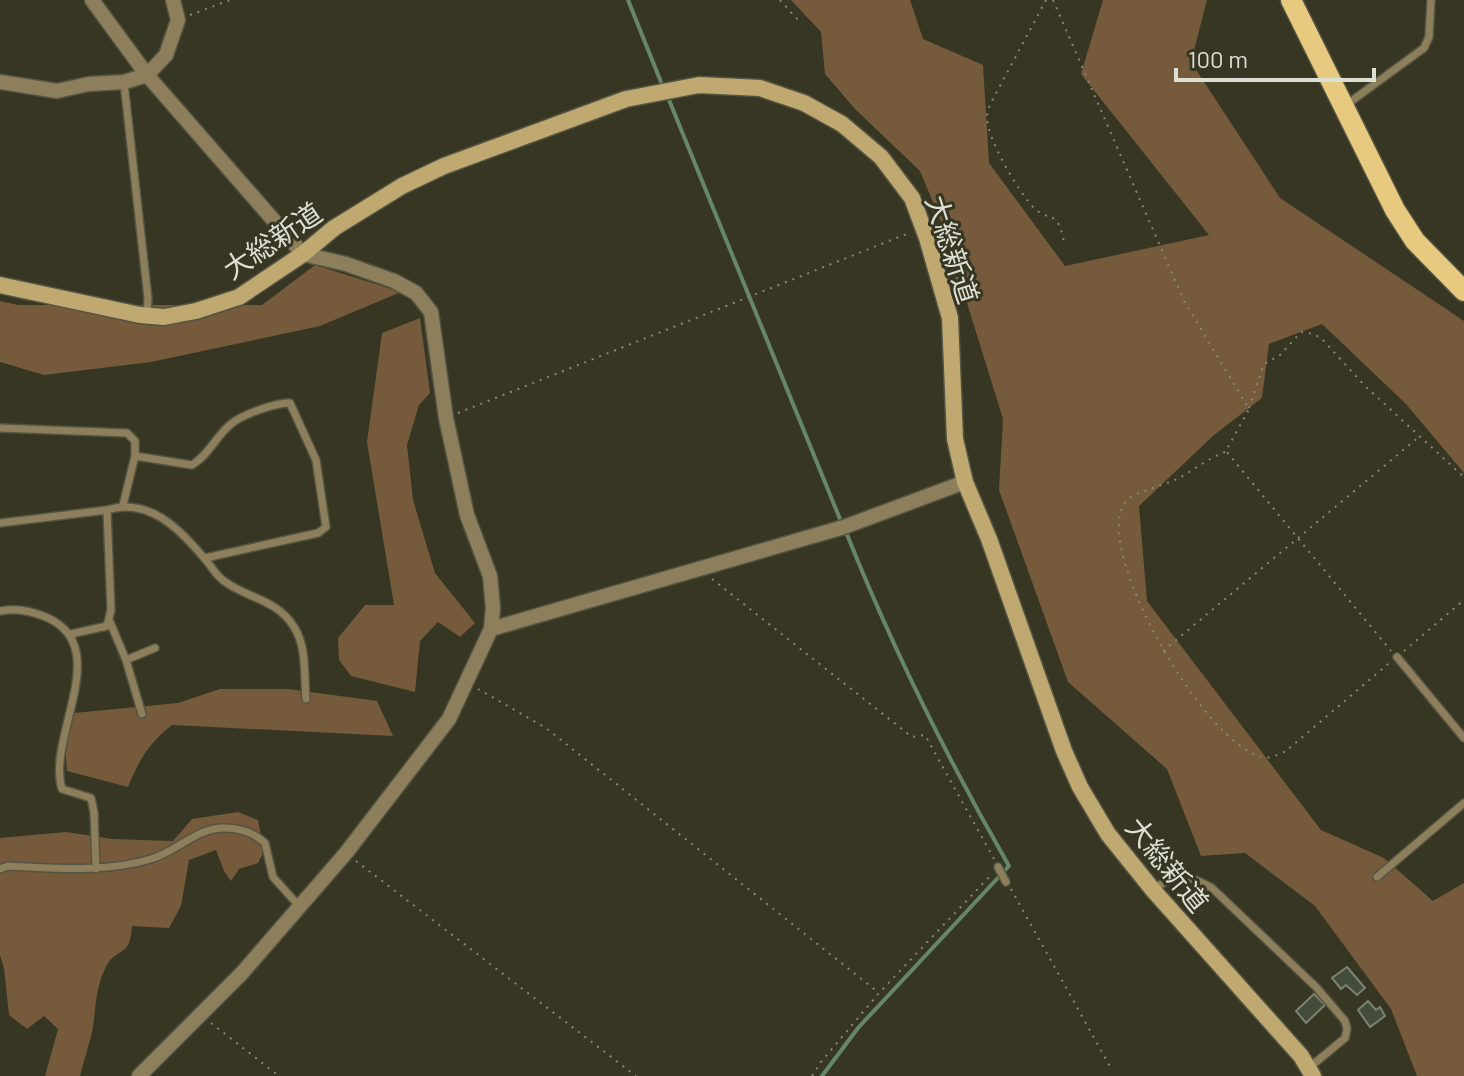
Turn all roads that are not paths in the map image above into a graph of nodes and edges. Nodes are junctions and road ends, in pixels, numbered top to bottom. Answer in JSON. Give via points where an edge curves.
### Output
{"nodes":[{"id":1,"x":92,"y":0,"type":"edge"},
{"id":2,"x":173,"y":0,"type":"edge"},
{"id":3,"x":1291,"y":0,"type":"edge"},
{"id":4,"x":1431,"y":0,"type":"edge"},
{"id":5,"x":147,"y":75,"type":"junction"},
{"id":6,"x":0,"y":82,"type":"edge"},
{"id":7,"x":124,"y":82,"type":"junction"},
{"id":8,"x":1344,"y":106,"type":"junction"},
{"id":9,"x":303,"y":254,"type":"junction"},
{"id":10,"x":0,"y":285,"type":"edge"},
{"id":11,"x":1464,"y":291,"type":"edge"},
{"id":12,"x":147,"y":315,"type":"junction"},
{"id":13,"x":0,"y":428,"type":"edge"},
{"id":14,"x":135,"y":456,"type":"junction"},
{"id":15,"x":965,"y":482,"type":"junction"},
{"id":16,"x":123,"y":505,"type":"junction"},
{"id":17,"x":107,"y":510,"type":"junction"},
{"id":18,"x":0,"y":523,"type":"edge"},
{"id":19,"x":205,"y":558,"type":"junction"},
{"id":20,"x":0,"y":611,"type":"edge"},
{"id":21,"x":109,"y":620,"type":"junction"},
{"id":22,"x":491,"y":629,"type":"junction"},
{"id":23,"x":71,"y":634,"type":"junction"},
{"id":24,"x":155,"y":648,"type":"dead end"},
{"id":25,"x":1397,"y":657,"type":"road end"},
{"id":26,"x":126,"y":660,"type":"junction"},
{"id":27,"x":306,"y":699,"type":"dead end"},
{"id":28,"x":142,"y":714,"type":"dead end"},
{"id":29,"x":1464,"y":738,"type":"edge"},
{"id":30,"x":1464,"y":803,"type":"edge"},
{"id":31,"x":998,"y":867,"type":"road end"},
{"id":32,"x":0,"y":869,"type":"edge"},
{"id":33,"x":96,"y":869,"type":"junction"},
{"id":34,"x":1377,"y":877,"type":"dead end"},
{"id":35,"x":1006,"y":882,"type":"road end"},
{"id":36,"x":1153,"y":890,"type":"junction"},
{"id":37,"x":300,"y":907,"type":"junction"},
{"id":38,"x":1311,"y":1072,"type":"edge"},
{"id":39,"x":139,"y":1076,"type":"edge"}],
"edges":[{"from":1,"to":5,"type":"street"},
{"from":2,"to":5,"type":"street","via":[[178,20],[166,55]]},
{"from":3,"to":8,"type":"main road"},
{"from":4,"to":8,"type":"lane","via":[[1424,48]]},
{"from":5,"to":7,"type":"street"},
{"from":5,"to":9,"type":"street"},
{"from":6,"to":7,"type":"street","via":[[57,91]]},
{"from":7,"to":12,"type":"lane"},
{"from":8,"to":11,"type":"main road","via":[[1415,241]]},
{"from":9,"to":12,"type":"street","name":"大総新道","via":[[239,297],[196,311]]},
{"from":9,"to":15,"type":"street","name":"大総新道","via":[[402,186],[626,99],[699,85],[760,88],[804,103],[842,124],[881,157],[912,198],[950,318],[955,439]]},
{"from":9,"to":22,"type":"street","via":[[394,281],[416,293],[431,312],[467,515],[490,576]]},
{"from":10,"to":12,"type":"street","name":"大総新道"},
{"from":13,"to":14,"type":"lane","via":[[127,433],[135,441]]},
{"from":14,"to":16,"type":"lane"},
{"from":14,"to":19,"type":"lane","via":[[192,465],[233,422],[280,402],[290,403],[316,460],[326,527]]},
{"from":15,"to":22,"type":"street","via":[[844,527]]},
{"from":15,"to":36,"type":"street","name":"大総新道","via":[[1080,787],[1108,834]]},
{"from":16,"to":17,"type":"lane"},
{"from":16,"to":19,"type":"lane","via":[[150,511],[174,526]]},
{"from":17,"to":18,"type":"lane"},
{"from":17,"to":21,"type":"lane"},
{"from":19,"to":27,"type":"lane","via":[[222,581],[277,606],[294,626],[301,640]]},
{"from":20,"to":23,"type":"lane","via":[[29,610]]},
{"from":21,"to":23,"type":"lane","via":[[107,626]]},
{"from":21,"to":26,"type":"lane"},
{"from":22,"to":37,"type":"street","via":[[449,719]]},
{"from":23,"to":33,"type":"lane","via":[[78,667],[59,778],[62,789],[91,798]]},
{"from":24,"to":26,"type":"lane"},
{"from":25,"to":29,"type":"lane"},
{"from":26,"to":28,"type":"lane"},
{"from":30,"to":34,"type":"lane"},
{"from":31,"to":35,"type":"lane"},
{"from":32,"to":33,"type":"lane"},
{"from":33,"to":37,"type":"lane","via":[[154,859],[211,829],[249,832],[265,843],[273,877]]},
{"from":36,"to":38,"type":"street","name":"大総新道"},
{"from":36,"to":38,"type":"lane","via":[[1176,877],[1198,879],[1316,987],[1347,1029],[1345,1038]]},
{"from":37,"to":39,"type":"street"}]}
